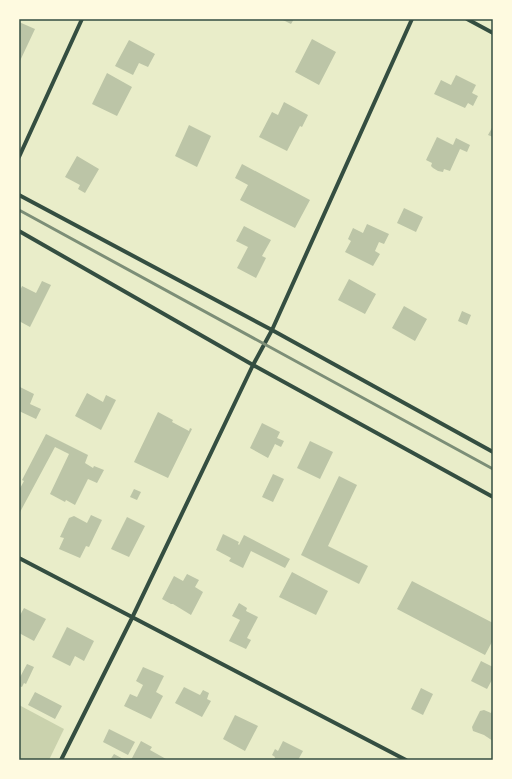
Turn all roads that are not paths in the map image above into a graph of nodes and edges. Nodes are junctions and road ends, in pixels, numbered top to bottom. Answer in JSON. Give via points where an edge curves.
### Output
{"nodes":[{"id":1,"x":82,"y":19,"type":"edge"},
{"id":2,"x":412,"y":19,"type":"edge"},
{"id":3,"x":467,"y":19,"type":"edge"},
{"id":4,"x":493,"y":33,"type":"edge"},
{"id":5,"x":19,"y":157,"type":"edge"},
{"id":6,"x":19,"y":194,"type":"edge"},
{"id":7,"x":19,"y":231,"type":"edge"},
{"id":8,"x":272,"y":330,"type":"junction"},
{"id":9,"x":253,"y":365,"type":"junction"},
{"id":10,"x":493,"y":452,"type":"edge"},
{"id":11,"x":493,"y":497,"type":"edge"},
{"id":12,"x":19,"y":558,"type":"edge"},
{"id":13,"x":132,"y":618,"type":"junction"},
{"id":14,"x":61,"y":760,"type":"edge"},
{"id":15,"x":406,"y":760,"type":"edge"}],
"edges":[{"from":1,"to":5,"type":"street"},
{"from":2,"to":8,"type":"street"},
{"from":3,"to":4,"type":"street"},
{"from":6,"to":8,"type":"street"},
{"from":7,"to":9,"type":"street"},
{"from":8,"to":9,"type":"street"},
{"from":8,"to":10,"type":"street"},
{"from":9,"to":11,"type":"street"},
{"from":9,"to":13,"type":"street"},
{"from":12,"to":13,"type":"street"},
{"from":13,"to":14,"type":"street"},
{"from":13,"to":15,"type":"street"}]}
